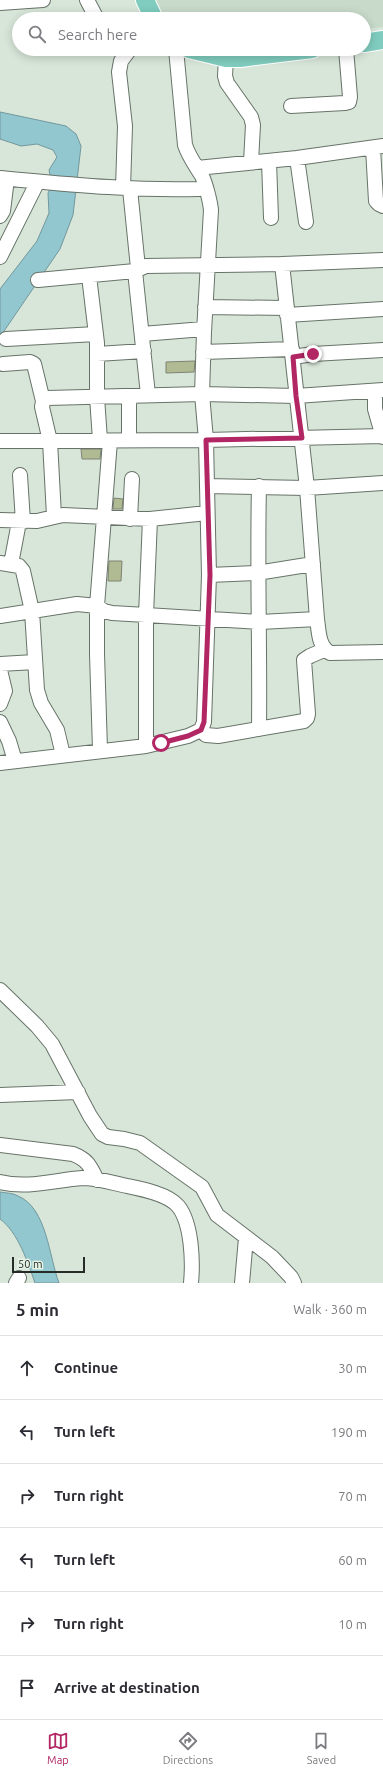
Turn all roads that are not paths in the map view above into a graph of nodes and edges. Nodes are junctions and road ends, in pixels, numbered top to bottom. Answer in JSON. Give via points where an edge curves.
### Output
{"nodes":[{"id":1,"x":43,"y":0,"type":"edge"},
{"id":2,"x":87,"y":0,"type":"edge"},
{"id":3,"x":144,"y":0,"type":"edge"},
{"id":4,"x":0,"y":2,"type":"edge"},
{"id":5,"x":94,"y":12,"type":"edge"},
{"id":6,"x":150,"y":12,"type":"edge"},
{"id":7,"x":383,"y":40,"type":"edge"},
{"id":8,"x":371,"y":42,"type":"edge"},
{"id":9,"x":118,"y":56,"type":"edge"},
{"id":10,"x":125,"y":56,"type":"edge"},
{"id":11,"x":177,"y":56,"type":"edge"},
{"id":12,"x":218,"y":56,"type":"edge"},
{"id":13,"x":256,"y":56,"type":"edge"},
{"id":14,"x":347,"y":56,"type":"edge"},
{"id":15,"x":226,"y":58,"type":"junction"},
{"id":16,"x":121,"y":61,"type":"junction"},
{"id":17,"x":291,"y":106,"type":"dead end"},
{"id":18,"x":378,"y":147,"type":"edge"},
{"id":19,"x":297,"y":158,"type":"junction"},
{"id":20,"x":269,"y":160,"type":"junction"},
{"id":21,"x":251,"y":162,"type":"junction"},
{"id":22,"x":197,"y":168,"type":"junction"},
{"id":23,"x":4,"y":178,"type":"edge"},
{"id":24,"x":39,"y":183,"type":"junction"},
{"id":25,"x":204,"y":184,"type":"junction"},
{"id":26,"x":126,"y":189,"type":"junction"},
{"id":27,"x":383,"y":206,"type":"edge"},
{"id":28,"x":0,"y":216,"type":"edge"},
{"id":29,"x":271,"y":218,"type":"dead end"},
{"id":30,"x":306,"y":222,"type":"dead end"},
{"id":31,"x":0,"y":257,"type":"edge"},
{"id":32,"x":383,"y":260,"type":"edge"},
{"id":33,"x":207,"y":264,"type":"junction"},
{"id":34,"x":282,"y":264,"type":"junction"},
{"id":35,"x":137,"y":270,"type":"junction"},
{"id":36,"x":89,"y":276,"type":"junction"},
{"id":37,"x":38,"y":280,"type":"dead end"},
{"id":38,"x":205,"y":308,"type":"junction"},
{"id":39,"x":383,"y":309,"type":"edge"},
{"id":40,"x":287,"y":312,"type":"junction"},
{"id":41,"x":204,"y":329,"type":"junction"},
{"id":42,"x":96,"y":334,"type":"junction"},
{"id":43,"x":142,"y":334,"type":"junction"},
{"id":44,"x":6,"y":339,"type":"dead end"},
{"id":45,"x":383,"y":350,"type":"edge"},
{"id":46,"x":144,"y":351,"type":"junction"},
{"id":47,"x":203,"y":352,"type":"junction"},
{"id":48,"x":292,"y":353,"type":"junction"},
{"id":49,"x":97,"y":354,"type":"junction"},
{"id":50,"x":3,"y":364,"type":"dead end"},
{"id":51,"x":379,"y":390,"type":"edge"},
{"id":52,"x":202,"y":394,"type":"junction"},
{"id":53,"x":148,"y":395,"type":"junction"},
{"id":54,"x":130,"y":396,"type":"junction"},
{"id":55,"x":296,"y":396,"type":"junction"},
{"id":56,"x":97,"y":397,"type":"junction"},
{"id":57,"x":43,"y":401,"type":"junction"},
{"id":58,"x":383,"y":436,"type":"edge"},
{"id":59,"x":302,"y":438,"type":"junction"},
{"id":60,"x":105,"y":440,"type":"junction"},
{"id":61,"x":129,"y":440,"type":"junction"},
{"id":62,"x":206,"y":440,"type":"junction"},
{"id":63,"x":0,"y":442,"type":"edge"},
{"id":64,"x":50,"y":442,"type":"junction"},
{"id":65,"x":20,"y":475,"type":"dead end"},
{"id":66,"x":132,"y":479,"type":"dead end"},
{"id":67,"x":383,"y":484,"type":"edge"},
{"id":68,"x":207,"y":486,"type":"junction"},
{"id":69,"x":259,"y":486,"type":"junction"},
{"id":70,"x":307,"y":488,"type":"junction"},
{"id":71,"x":207,"y":513,"type":"junction"},
{"id":72,"x":54,"y":516,"type":"junction"},
{"id":73,"x":103,"y":516,"type":"junction"},
{"id":74,"x":130,"y":519,"type":"junction"},
{"id":75,"x":150,"y":519,"type":"junction"},
{"id":76,"x":0,"y":520,"type":"edge"},
{"id":77,"x":21,"y":522,"type":"junction"},
{"id":78,"x":5,"y":564,"type":"edge"},
{"id":79,"x":314,"y":564,"type":"junction"},
{"id":80,"x":257,"y":573,"type":"junction"},
{"id":81,"x":210,"y":575,"type":"junction"},
{"id":82,"x":97,"y":606,"type":"junction"},
{"id":83,"x":32,"y":612,"type":"junction"},
{"id":84,"x":146,"y":615,"type":"junction"},
{"id":85,"x":0,"y":616,"type":"edge"},
{"id":86,"x":207,"y":619,"type":"junction"},
{"id":87,"x":317,"y":619,"type":"junction"},
{"id":88,"x":260,"y":622,"type":"junction"},
{"id":89,"x":324,"y":650,"type":"junction"},
{"id":90,"x":383,"y":652,"type":"edge"},
{"id":91,"x":35,"y":662,"type":"junction"},
{"id":92,"x":0,"y":664,"type":"edge"},
{"id":93,"x":0,"y":670,"type":"edge"},
{"id":94,"x":0,"y":704,"type":"edge"},
{"id":95,"x":0,"y":722,"type":"edge"},
{"id":96,"x":259,"y":728,"type":"junction"},
{"id":97,"x":201,"y":730,"type":"junction"},
{"id":98,"x":146,"y":746,"type":"junction"},
{"id":99,"x":100,"y":750,"type":"junction"},
{"id":100,"x":63,"y":755,"type":"junction"},
{"id":101,"x":15,"y":761,"type":"junction"},
{"id":102,"x":0,"y":763,"type":"edge"},
{"id":103,"x":0,"y":990,"type":"edge"},
{"id":104,"x":78,"y":1092,"type":"junction"},
{"id":105,"x":0,"y":1095,"type":"edge"},
{"id":106,"x":0,"y":1145,"type":"edge"},
{"id":107,"x":97,"y":1180,"type":"junction"},
{"id":108,"x":0,"y":1182,"type":"edge"},
{"id":109,"x":246,"y":1238,"type":"junction"},
{"id":110,"x":191,"y":1283,"type":"edge"},
{"id":111,"x":242,"y":1283,"type":"edge"},
{"id":112,"x":294,"y":1283,"type":"edge"}],
"edges":[{"from":1,"to":4,"type":"street"},
{"from":2,"to":5,"type":"street"},
{"from":3,"to":6,"type":"main road"},
{"from":7,"to":8,"type":"main road"},
{"from":9,"to":16,"type":"street"},
{"from":10,"to":16,"type":"street"},
{"from":11,"to":22,"type":"street","via":[[185,145]]},
{"from":12,"to":15,"type":"main road"},
{"from":13,"to":15,"type":"main road"},
{"from":14,"to":17,"type":"street","via":[[349,102]]},
{"from":15,"to":21,"type":"street","via":[[227,83],[251,117],[253,125]]},
{"from":16,"to":26,"type":"street","via":[[119,72]]},
{"from":18,"to":19,"type":"street"},
{"from":18,"to":27,"type":"street","via":[[376,201]]},
{"from":19,"to":20,"type":"street"},
{"from":19,"to":30,"type":"street"},
{"from":20,"to":21,"type":"street"},
{"from":20,"to":29,"type":"street"},
{"from":21,"to":22,"type":"street"},
{"from":22,"to":25,"type":"street"},
{"from":23,"to":24,"type":"street"},
{"from":23,"to":28,"type":"street","via":[[3,211]]},
{"from":24,"to":26,"type":"street"},
{"from":24,"to":31,"type":"street"},
{"from":25,"to":26,"type":"street","via":[[199,189]]},
{"from":25,"to":33,"type":"street","via":[[210,198]]},
{"from":26,"to":35,"type":"street","via":[[134,222]]},
{"from":32,"to":34,"type":"street"},
{"from":33,"to":34,"type":"street"},
{"from":33,"to":35,"type":"street","via":[[146,266]]},
{"from":33,"to":38,"type":"street"},
{"from":34,"to":40,"type":"street"},
{"from":35,"to":36,"type":"street"},
{"from":35,"to":43,"type":"street"},
{"from":36,"to":37,"type":"street"},
{"from":36,"to":42,"type":"street"},
{"from":38,"to":40,"type":"street"},
{"from":38,"to":41,"type":"street"},
{"from":39,"to":40,"type":"street"},
{"from":40,"to":48,"type":"street"},
{"from":41,"to":43,"type":"street"},
{"from":41,"to":47,"type":"street"},
{"from":42,"to":44,"type":"street"},
{"from":42,"to":49,"type":"street"},
{"from":43,"to":46,"type":"street"},
{"from":45,"to":48,"type":"street"},
{"from":46,"to":49,"type":"street"},
{"from":46,"to":53,"type":"street"},
{"from":47,"to":48,"type":"street"},
{"from":47,"to":52,"type":"street"},
{"from":48,"to":55,"type":"street"},
{"from":49,"to":56,"type":"street"},
{"from":50,"to":57,"type":"street","via":[[34,364]]},
{"from":51,"to":55,"type":"street"},
{"from":51,"to":58,"type":"street","via":[[376,409]]},
{"from":52,"to":53,"type":"street"},
{"from":52,"to":55,"type":"street"},
{"from":52,"to":62,"type":"street"},
{"from":53,"to":54,"type":"street"},
{"from":54,"to":56,"type":"street"},
{"from":54,"to":61,"type":"street"},
{"from":55,"to":59,"type":"street"},
{"from":56,"to":57,"type":"street","via":[[47,398]]},
{"from":56,"to":60,"type":"street"},
{"from":57,"to":64,"type":"street"},
{"from":58,"to":59,"type":"street"},
{"from":59,"to":62,"type":"street"},
{"from":59,"to":70,"type":"street"},
{"from":60,"to":61,"type":"street"},
{"from":60,"to":64,"type":"street"},
{"from":60,"to":73,"type":"street"},
{"from":61,"to":62,"type":"street"},
{"from":62,"to":68,"type":"street"},
{"from":63,"to":64,"type":"street"},
{"from":64,"to":72,"type":"street"},
{"from":65,"to":77,"type":"street"},
{"from":66,"to":74,"type":"street"},
{"from":67,"to":70,"type":"street"},
{"from":68,"to":69,"type":"street"},
{"from":68,"to":71,"type":"street"},
{"from":69,"to":70,"type":"street"},
{"from":69,"to":80,"type":"street"},
{"from":70,"to":79,"type":"street"},
{"from":71,"to":75,"type":"street"},
{"from":71,"to":81,"type":"street"},
{"from":72,"to":73,"type":"street"},
{"from":72,"to":77,"type":"street"},
{"from":73,"to":74,"type":"street"},
{"from":73,"to":82,"type":"street"},
{"from":74,"to":75,"type":"street"},
{"from":75,"to":84,"type":"street"},
{"from":76,"to":77,"type":"street"},
{"from":77,"to":78,"type":"street"},
{"from":78,"to":83,"type":"street","via":[[19,566],[23,571]]},
{"from":79,"to":80,"type":"street"},
{"from":79,"to":87,"type":"street"},
{"from":80,"to":81,"type":"street"},
{"from":80,"to":88,"type":"street"},
{"from":81,"to":86,"type":"street"},
{"from":82,"to":83,"type":"street","via":[[71,604]]},
{"from":82,"to":84,"type":"street","via":[[112,613]]},
{"from":82,"to":99,"type":"street"},
{"from":83,"to":85,"type":"street"},
{"from":83,"to":91,"type":"street"},
{"from":84,"to":86,"type":"street"},
{"from":84,"to":98,"type":"street"},
{"from":86,"to":88,"type":"street"},
{"from":86,"to":97,"type":"street","via":[[206,711]]},
{"from":87,"to":88,"type":"street"},
{"from":87,"to":89,"type":"street"},
{"from":88,"to":96,"type":"street"},
{"from":89,"to":90,"type":"street","via":[[330,653]]},
{"from":89,"to":96,"type":"street","via":[[304,660],[307,718],[304,721]]},
{"from":91,"to":92,"type":"street"},
{"from":91,"to":100,"type":"street","via":[[37,690],[41,703],[57,730]]},
{"from":93,"to":94,"type":"street","via":[[5,691]]},
{"from":95,"to":101,"type":"street"},
{"from":96,"to":97,"type":"street","via":[[212,736]]},
{"from":97,"to":98,"type":"street","via":[[188,736]]},
{"from":98,"to":99,"type":"street"},
{"from":99,"to":100,"type":"street"},
{"from":100,"to":101,"type":"street"},
{"from":101,"to":102,"type":"street"},
{"from":103,"to":104,"type":"street","via":[[52,1044]]},
{"from":104,"to":105,"type":"street"},
{"from":104,"to":109,"type":"street","via":[[102,1134],[108,1138],[140,1144],[202,1187],[217,1215]]},
{"from":106,"to":107,"type":"street","via":[[73,1154],[83,1158],[90,1165]]},
{"from":107,"to":108,"type":"street","via":[[84,1178],[21,1185]]},
{"from":107,"to":110,"type":"street","via":[[153,1192],[178,1206],[186,1223],[190,1244],[193,1262]]},
{"from":109,"to":111,"type":"street"},
{"from":109,"to":112,"type":"street","via":[[272,1257]]}]}
